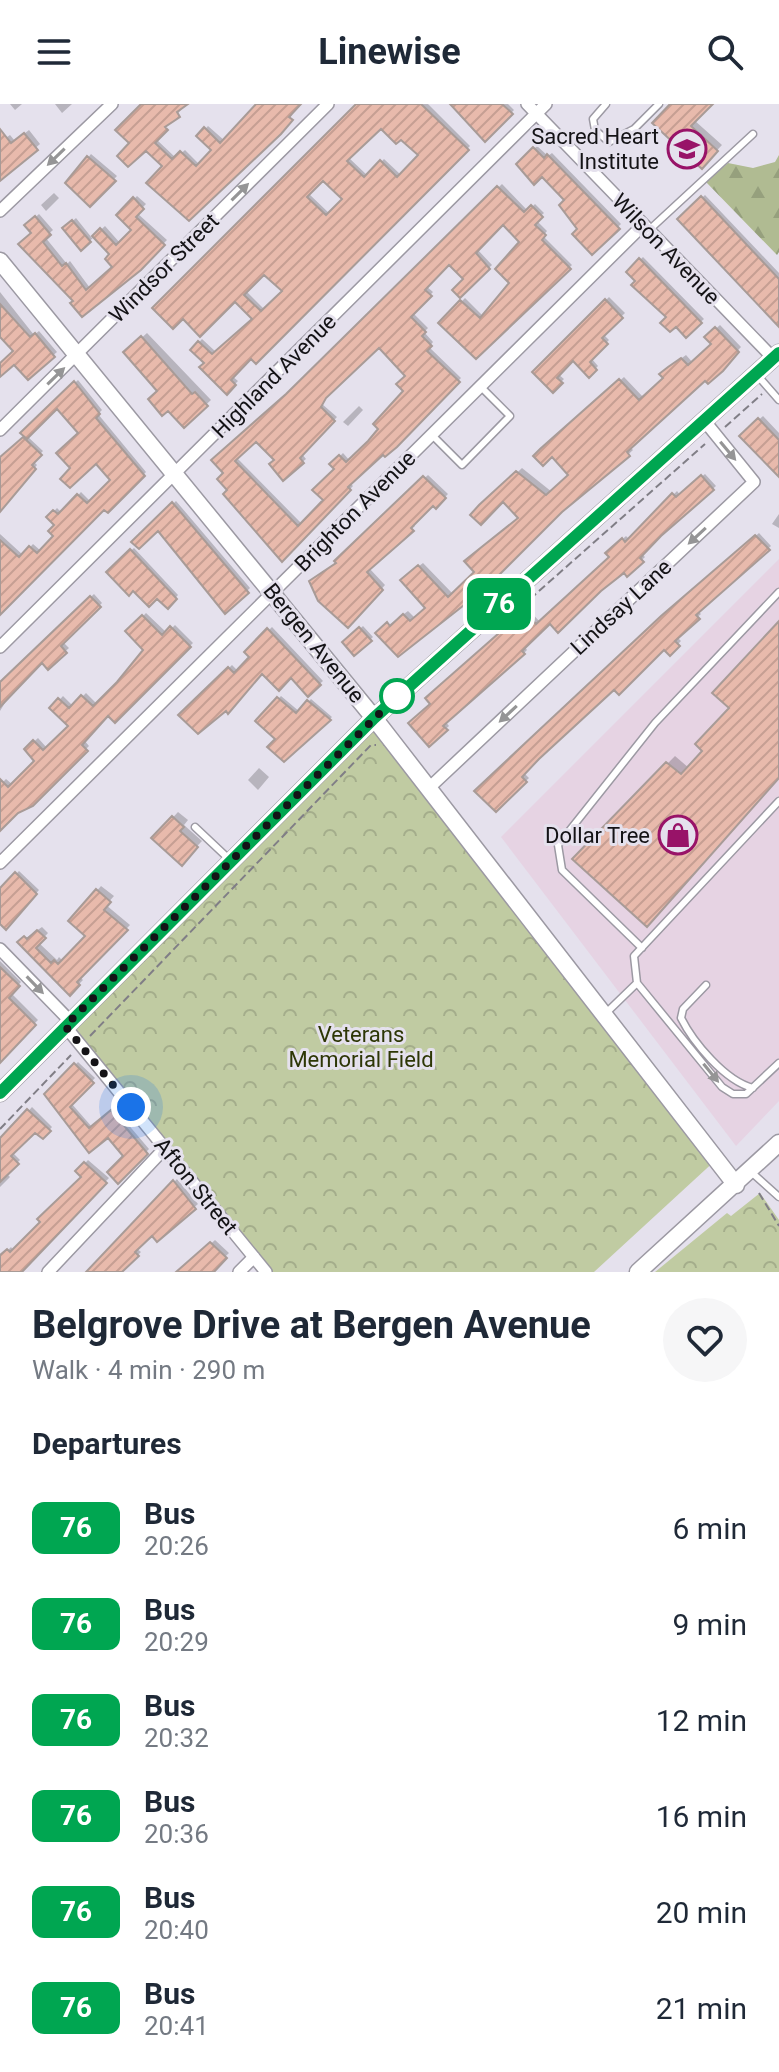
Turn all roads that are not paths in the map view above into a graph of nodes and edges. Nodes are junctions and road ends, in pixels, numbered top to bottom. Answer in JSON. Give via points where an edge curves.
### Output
{"nodes":[{"id":1,"x":112,"y":104,"type":"edge"},
{"id":2,"x":328,"y":104,"type":"edge"},
{"id":3,"x":527,"y":104,"type":"edge"},
{"id":4,"x":546,"y":104,"type":"edge"},
{"id":5,"x":606,"y":104,"type":"edge"},
{"id":6,"x":659,"y":104,"type":"edge"},
{"id":7,"x":536,"y":114,"type":"junction"},
{"id":8,"x":753,"y":134,"type":"dead end"},
{"id":9,"x":0,"y":211,"type":"edge"},
{"id":10,"x":645,"y":228,"type":"junction"},
{"id":11,"x":0,"y":261,"type":"edge"},
{"id":12,"x":76,"y":356,"type":"junction"},
{"id":13,"x":776,"y":356,"type":"edge"},
{"id":14,"x":756,"y":373,"type":"junction"},
{"id":15,"x":479,"y":385,"type":"junction"},
{"id":16,"x":779,"y":400,"type":"edge"},
{"id":17,"x":703,"y":419,"type":"junction"},
{"id":18,"x":0,"y":430,"type":"edge"},
{"id":19,"x":431,"y":434,"type":"junction"},
{"id":20,"x":175,"y":475,"type":"junction"},
{"id":21,"x":779,"y":592,"type":"edge"},
{"id":22,"x":274,"y":594,"type":"junction"},
{"id":23,"x":0,"y":647,"type":"edge"},
{"id":24,"x":374,"y":718,"type":"junction"},
{"id":25,"x":429,"y":788,"type":"junction"},
{"id":26,"x":779,"y":801,"type":"edge"},
{"id":27,"x":195,"y":827,"type":"dead end"},
{"id":28,"x":230,"y":861,"type":"junction"},
{"id":29,"x":0,"y":863,"type":"edge"},
{"id":30,"x":642,"y":948,"type":"junction"},
{"id":31,"x":0,"y":949,"type":"edge"},
{"id":32,"x":637,"y":983,"type":"junction"},
{"id":33,"x":706,"y":985,"type":"dead end"},
{"id":34,"x":605,"y":1015,"type":"junction"},
{"id":35,"x":67,"y":1024,"type":"junction"},
{"id":36,"x":779,"y":1063,"type":"edge"},
{"id":37,"x":753,"y":1088,"type":"junction"},
{"id":38,"x":0,"y":1093,"type":"edge"},
{"id":39,"x":779,"y":1143,"type":"edge"},
{"id":40,"x":165,"y":1148,"type":"junction"},
{"id":41,"x":750,"y":1171,"type":"junction"},
{"id":42,"x":736,"y":1185,"type":"junction"},
{"id":43,"x":779,"y":1197,"type":"edge"},
{"id":44,"x":254,"y":1257,"type":"junction"},
{"id":45,"x":48,"y":1272,"type":"edge"},
{"id":46,"x":239,"y":1272,"type":"edge"},
{"id":47,"x":266,"y":1272,"type":"edge"},
{"id":48,"x":638,"y":1272,"type":"edge"}],
"edges":[{"from":1,"to":9,"type":"street","one_way":true},
{"from":12,"to":2,"type":"street","name":"Windsor Street","one_way":true},
{"from":3,"to":7,"type":"street","name":"Wilson Avenue"},
{"from":4,"to":7,"type":"street","name":"Highland Avenue"},
{"from":5,"to":6,"type":"lane","via":[[593,119],[595,130],[609,142],[634,129]]},
{"from":7,"to":10,"type":"street","name":"Wilson Avenue"},
{"from":7,"to":20,"type":"street","name":"Highland Avenue"},
{"from":8,"to":10,"type":"lane"},
{"from":10,"to":13,"type":"street","name":"Wilson Avenue"},
{"from":10,"to":15,"type":"street","name":"Brighton Avenue"},
{"from":11,"to":12,"type":"street","name":"Bergen Avenue"},
{"from":18,"to":12,"type":"street","name":"Windsor Street","one_way":true},
{"from":12,"to":20,"type":"street","name":"Bergen Avenue"},
{"from":13,"to":14,"type":"street"},
{"from":14,"to":16,"type":"lane"},
{"from":14,"to":17,"type":"street"},
{"from":15,"to":19,"type":"street","name":"Brighton Avenue"},
{"from":15,"to":19,"type":"lane","via":[[510,416],[462,465]]},
{"from":17,"to":24,"type":"street"},
{"from":17,"to":25,"type":"street","name":"Lindsay Lane","one_way":true,"via":[[754,482]]},
{"from":19,"to":22,"type":"street","name":"Brighton Avenue"},
{"from":20,"to":22,"type":"street","name":"Bergen Avenue"},
{"from":20,"to":23,"type":"street","name":"Highland Avenue"},
{"from":21,"to":30,"type":"lane","via":[[655,723],[558,845],[562,870]]},
{"from":22,"to":24,"type":"street","name":"Bergen Avenue"},
{"from":22,"to":29,"type":"street","name":"Brighton Avenue"},
{"from":24,"to":25,"type":"street","name":"Bergen Avenue"},
{"from":24,"to":28,"type":"street"},
{"from":25,"to":34,"type":"street","name":"Bergen Avenue"},
{"from":26,"to":30,"type":"lane"},
{"from":27,"to":28,"type":"lane"},
{"from":28,"to":35,"type":"street"},
{"from":30,"to":32,"type":"lane","via":[[634,956]]},
{"from":31,"to":35,"type":"street","name":"Afton Street","one_way":true},
{"from":32,"to":34,"type":"lane"},
{"from":32,"to":37,"type":"lane","one_way":true,"via":[[722,1087],[733,1094]]},
{"from":33,"to":37,"type":"lane","via":[[681,1018],[717,1063]]},
{"from":34,"to":42,"type":"street","name":"Bergen Avenue"},
{"from":35,"to":38,"type":"street"},
{"from":35,"to":40,"type":"street","name":"Afton Street"},
{"from":36,"to":37,"type":"lane"},
{"from":39,"to":41,"type":"street"},
{"from":40,"to":44,"type":"street","name":"Afton Street"},
{"from":40,"to":45,"type":"street"},
{"from":41,"to":42,"type":"street"},
{"from":41,"to":43,"type":"lane"},
{"from":42,"to":48,"type":"street"},
{"from":44,"to":46,"type":"street"},
{"from":44,"to":47,"type":"street","name":"Afton Street"}]}
